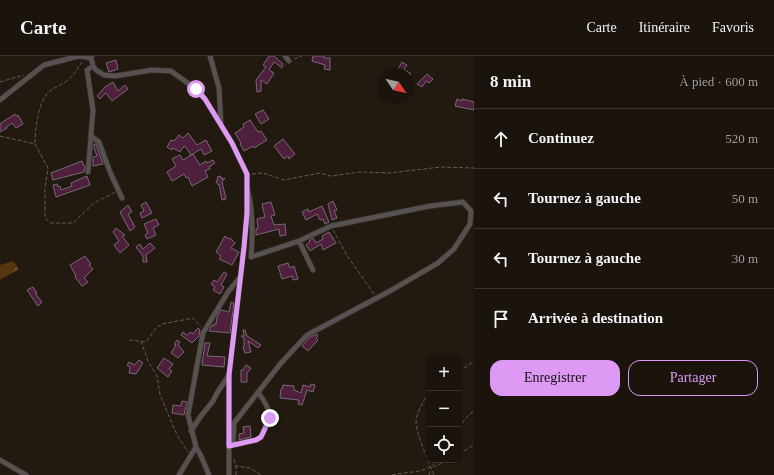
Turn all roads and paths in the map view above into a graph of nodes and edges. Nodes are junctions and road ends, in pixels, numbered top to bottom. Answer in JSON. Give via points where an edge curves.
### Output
{"nodes":[{"id":1,"x":210,"y":56,"type":"edge"},
{"id":2,"x":286,"y":56,"type":"edge"},
{"id":3,"x":91,"y":57,"type":"edge"},
{"id":4,"x":289,"y":61,"type":"dead end"},
{"id":5,"x":93,"y":66,"type":"junction"},
{"id":6,"x":36,"y":72,"type":"junction"},
{"id":7,"x":0,"y":82,"type":"edge"},
{"id":8,"x":0,"y":100,"type":"edge"},
{"id":9,"x":222,"y":126,"type":"junction"},
{"id":10,"x":0,"y":136,"type":"edge"},
{"id":11,"x":91,"y":136,"type":"junction"},
{"id":12,"x":35,"y":144,"type":"junction"},
{"id":13,"x":474,"y":168,"type":"edge"},
{"id":14,"x":88,"y":172,"type":"dead end"},
{"id":15,"x":247,"y":174,"type":"junction"},
{"id":16,"x":247,"y":187,"type":"junction"},
{"id":17,"x":118,"y":189,"type":"junction"},
{"id":18,"x":122,"y":198,"type":"dead end"},
{"id":19,"x":331,"y":226,"type":"junction"},
{"id":20,"x":299,"y":241,"type":"junction"},
{"id":21,"x":313,"y":270,"type":"dead end"},
{"id":22,"x":240,"y":277,"type":"junction"},
{"id":23,"x":377,"y":298,"type":"junction"},
{"id":24,"x":205,"y":330,"type":"junction"},
{"id":25,"x":129,"y":340,"type":"dead end"},
{"id":26,"x":141,"y":341,"type":"junction"},
{"id":27,"x":474,"y":362,"type":"edge"},
{"id":28,"x":462,"y":370,"type":"edge"},
{"id":29,"x":229,"y":375,"type":"junction"},
{"id":30,"x":258,"y":392,"type":"junction"},
{"id":31,"x":426,"y":398,"type":"edge"},
{"id":32,"x":474,"y":410,"type":"edge"},
{"id":33,"x":460,"y":427,"type":"edge"},
{"id":34,"x":191,"y":431,"type":"junction"},
{"id":35,"x":474,"y":445,"type":"edge"},
{"id":36,"x":231,"y":446,"type":"junction"},
{"id":37,"x":196,"y":447,"type":"junction"},
{"id":38,"x":462,"y":452,"type":"edge"},
{"id":39,"x":190,"y":456,"type":"junction"},
{"id":40,"x":234,"y":459,"type":"dead end"},
{"id":41,"x":0,"y":460,"type":"edge"},
{"id":42,"x":434,"y":463,"type":"edge"},
{"id":43,"x":441,"y":463,"type":"edge"},
{"id":44,"x":236,"y":466,"type":"junction"},
{"id":45,"x":431,"y":467,"type":"junction"},
{"id":46,"x":430,"y":474,"type":"edge"},
{"id":47,"x":26,"y":475,"type":"edge"},
{"id":48,"x":180,"y":475,"type":"edge"},
{"id":49,"x":209,"y":475,"type":"edge"},
{"id":50,"x":229,"y":475,"type":"edge"},
{"id":51,"x":236,"y":475,"type":"edge"},
{"id":52,"x":261,"y":475,"type":"edge"},
{"id":53,"x":392,"y":475,"type":"edge"},
{"id":54,"x":427,"y":475,"type":"edge"},
{"id":55,"x":434,"y":475,"type":"edge"}],
"edges":[{"from":1,"to":9,"type":"street","via":[[219,88]]},
{"from":2,"to":4,"type":"street"},
{"from":3,"to":5,"type":"street"},
{"from":3,"to":6,"type":"street","via":[[79,56],[44,65]]},
{"from":3,"to":12,"type":"path","via":[[82,62],[69,79],[46,94],[35,129]]},
{"from":5,"to":9,"type":"street","via":[[104,75],[115,76],[152,70],[171,71],[196,89]]},
{"from":5,"to":11,"type":"street","via":[[87,70],[93,110]]},
{"from":6,"to":7,"type":"path"},
{"from":6,"to":8,"type":"street"},
{"from":9,"to":15,"type":"street"},
{"from":10,"to":12,"type":"path"},
{"from":11,"to":14,"type":"street"},
{"from":11,"to":17,"type":"street","via":[[100,142]]},
{"from":12,"to":17,"type":"path","via":[[48,168],[44,207],[46,218],[51,223],[73,223],[94,204]]},
{"from":13,"to":15,"type":"path","via":[[441,167],[330,176],[320,173],[284,180],[263,173]]},
{"from":15,"to":16,"type":"street"},
{"from":16,"to":20,"type":"street","via":[[250,198],[251,257]]},
{"from":16,"to":22,"type":"street","via":[[247,213]]},
{"from":17,"to":18,"type":"street"},
{"from":19,"to":20,"type":"street"},
{"from":19,"to":23,"type":"path","via":[[348,257]]},
{"from":19,"to":23,"type":"street","via":[[463,202],[470,211],[470,224],[454,249],[438,262]]},
{"from":20,"to":21,"type":"street"},
{"from":22,"to":24,"type":"street"},
{"from":22,"to":29,"type":"street"},
{"from":23,"to":30,"type":"street","via":[[307,335],[281,362]]},
{"from":24,"to":26,"type":"path","via":[[193,318],[162,324],[146,342]]},
{"from":24,"to":34,"type":"street","via":[[188,415]]},
{"from":25,"to":26,"type":"path"},
{"from":26,"to":39,"type":"path","via":[[157,376],[160,395],[177,435]]},
{"from":27,"to":28,"type":"path"},
{"from":29,"to":34,"type":"street"},
{"from":29,"to":36,"type":"street"},
{"from":30,"to":36,"type":"street","via":[[234,423]]},
{"from":30,"to":36,"type":"street","via":[[268,405],[270,418],[261,437]]},
{"from":31,"to":45,"type":"path","via":[[416,421]]},
{"from":32,"to":33,"type":"path"},
{"from":34,"to":37,"type":"street"},
{"from":35,"to":38,"type":"path"},
{"from":36,"to":50,"type":"street"},
{"from":37,"to":39,"type":"street"},
{"from":37,"to":49,"type":"street"},
{"from":39,"to":48,"type":"street"},
{"from":40,"to":44,"type":"path"},
{"from":41,"to":47,"type":"street"},
{"from":42,"to":45,"type":"path"},
{"from":43,"to":45,"type":"path"},
{"from":44,"to":51,"type":"path"},
{"from":44,"to":52,"type":"path","via":[[250,468]]},
{"from":45,"to":46,"type":"path"},
{"from":45,"to":53,"type":"path"},
{"from":45,"to":55,"type":"path"},
{"from":46,"to":54,"type":"path"}]}
